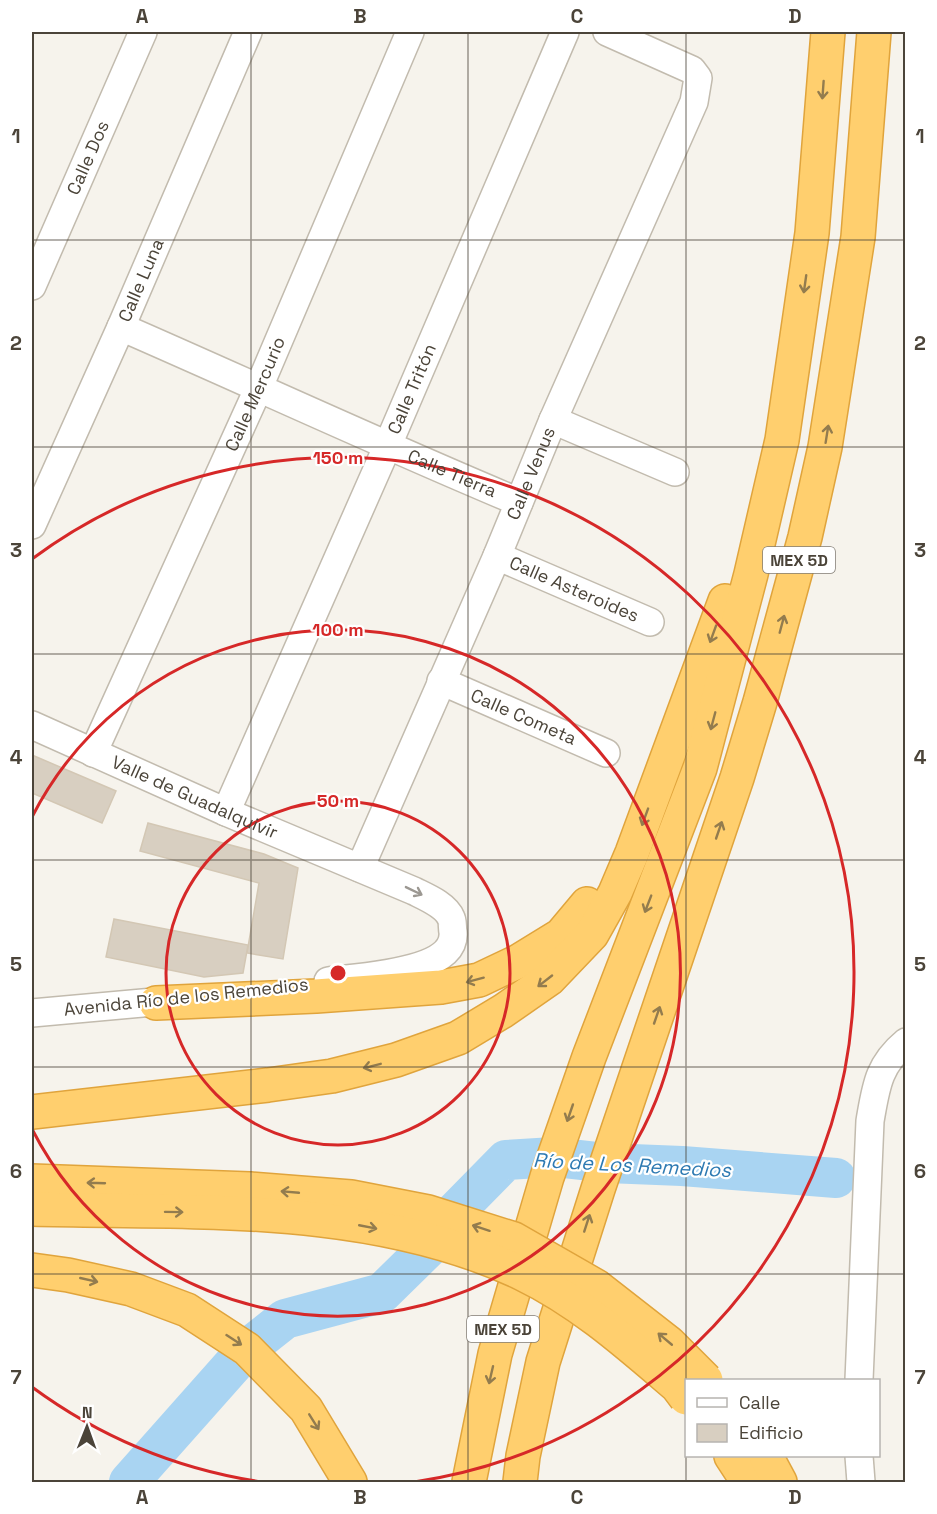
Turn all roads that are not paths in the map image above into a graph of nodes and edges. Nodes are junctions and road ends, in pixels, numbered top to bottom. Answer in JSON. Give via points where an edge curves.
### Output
{"nodes":[{"id":1,"x":143,"y":32,"type":"edge"},
{"id":2,"x":248,"y":32,"type":"edge"},
{"id":3,"x":410,"y":32,"type":"edge"},
{"id":4,"x":565,"y":32,"type":"edge"},
{"id":5,"x":607,"y":32,"type":"edge"},
{"id":6,"x":828,"y":32,"type":"edge"},
{"id":7,"x":874,"y":32,"type":"edge"},
{"id":8,"x":32,"y":286,"type":"edge"},
{"id":9,"x":121,"y":327,"type":"junction"},
{"id":10,"x":259,"y":387,"type":"junction"},
{"id":11,"x":553,"y":420,"type":"junction"},
{"id":12,"x":782,"y":441,"type":"junction"},
{"id":13,"x":387,"y":447,"type":"junction"},
{"id":14,"x":675,"y":472,"type":"dead end"},
{"id":15,"x":519,"y":502,"type":"junction"},
{"id":16,"x":32,"y":525,"type":"edge"},
{"id":17,"x":497,"y":556,"type":"junction"},
{"id":18,"x":650,"y":622,"type":"dead end"},
{"id":19,"x":441,"y":681,"type":"junction"},
{"id":20,"x":32,"y":726,"type":"edge"},
{"id":21,"x":93,"y":753,"type":"junction"},
{"id":22,"x":606,"y":753,"type":"dead end"},
{"id":23,"x":226,"y":812,"type":"junction"},
{"id":24,"x":632,"y":853,"type":"junction"},
{"id":25,"x":360,"y":868,"type":"junction"},
{"id":26,"x":156,"y":1003,"type":"junction"},
{"id":27,"x":32,"y":1013,"type":"edge"},
{"id":28,"x":906,"y":1042,"type":"edge"},
{"id":29,"x":32,"y":1112,"type":"edge"},
{"id":30,"x":32,"y":1181,"type":"edge"},
{"id":31,"x":32,"y":1209,"type":"edge"},
{"id":32,"x":32,"y":1270,"type":"edge"},
{"id":33,"x":705,"y":1379,"type":"edge"},
{"id":34,"x":859,"y":1379,"type":"edge"},
{"id":35,"x":685,"y":1396,"type":"edge"},
{"id":36,"x":731,"y":1457,"type":"edge"},
{"id":37,"x":766,"y":1457,"type":"edge"},
{"id":38,"x":859,"y":1457,"type":"edge"},
{"id":39,"x":350,"y":1482,"type":"edge"},
{"id":40,"x":469,"y":1482,"type":"edge"},
{"id":41,"x":519,"y":1482,"type":"edge"},
{"id":42,"x":748,"y":1482,"type":"edge"},
{"id":43,"x":780,"y":1482,"type":"edge"},
{"id":44,"x":861,"y":1482,"type":"edge"}],
"edges":[{"from":1,"to":8,"type":"street","name":"Calle Dos"},
{"from":2,"to":9,"type":"street","name":"Calle Luna"},
{"from":3,"to":10,"type":"street","name":"Calle Mercurio"},
{"from":4,"to":13,"type":"street","name":"Calle Tritón"},
{"from":5,"to":11,"type":"street","name":"Calle Venus","via":[[683,65],[698,78],[694,102]]},
{"from":6,"to":12,"type":"highway","number":"MEX 5D","one_way":true,"via":[[812,233]]},
{"from":41,"to":7,"type":"highway","number":"MEX 5D","one_way":true,"via":[[543,1362],[740,767],[805,537],[825,447],[858,237]]},
{"from":9,"to":10,"type":"street","name":"Calle Tierra"},
{"from":9,"to":16,"type":"street","name":"Calle Luna"},
{"from":10,"to":13,"type":"street","name":"Calle Tierra"},
{"from":10,"to":21,"type":"street","name":"Calle Mercurio"},
{"from":11,"to":14,"type":"street"},
{"from":11,"to":15,"type":"street","name":"Calle Venus"},
{"from":12,"to":24,"type":"highway","one_way":true},
{"from":12,"to":40,"type":"highway","number":"MEX 5D","one_way":true,"via":[[752,574],[700,768],[547,1177],[495,1354]]},
{"from":13,"to":15,"type":"street","name":"Calle Tierra"},
{"from":13,"to":23,"type":"street","name":"Calle Tritón"},
{"from":15,"to":17,"type":"street","name":"Calle Venus"},
{"from":17,"to":18,"type":"street","name":"Calle Asteroides"},
{"from":17,"to":19,"type":"street","name":"Calle Venus"},
{"from":19,"to":22,"type":"street","name":"Calle Cometa"},
{"from":19,"to":25,"type":"street","name":"Calle Venus"},
{"from":20,"to":21,"type":"street","name":"Valle de Guadalquivir"},
{"from":21,"to":23,"type":"street","name":"Valle de Guadalquivir"},
{"from":23,"to":25,"type":"street","name":"Valle de Guadalquivir"},
{"from":24,"to":26,"type":"highway","one_way":true,"via":[[561,935],[479,980],[328,996]]},
{"from":24,"to":29,"type":"highway","one_way":true,"via":[[592,934],[549,979],[458,1038],[396,1060],[332,1076]]},
{"from":25,"to":26,"type":"street","name":"Avenida Río de los Remedios","one_way":true,"via":[[440,905],[452,918],[453,937],[447,951],[430,963],[407,970]]},
{"from":26,"to":27,"type":"street","name":"Avenida Río de los Remedios"},
{"from":28,"to":34,"type":"street","via":[[887,1060],[877,1082],[870,1120]]},
{"from":33,"to":30,"type":"highway","one_way":true,"bridge":true,"via":[[669,1343],[596,1286],[514,1239],[428,1212],[351,1197],[250,1189]]},
{"from":31,"to":35,"type":"highway","one_way":true,"bridge":true,"via":[[251,1214],[343,1222],[436,1240],[524,1274],[597,1318]]},
{"from":32,"to":39,"type":"highway","one_way":true,"via":[[131,1289],[187,1310],[247,1348],[306,1409]]},
{"from":36,"to":42,"type":"highway"},
{"from":37,"to":43,"type":"highway"},
{"from":38,"to":44,"type":"street"}]}
